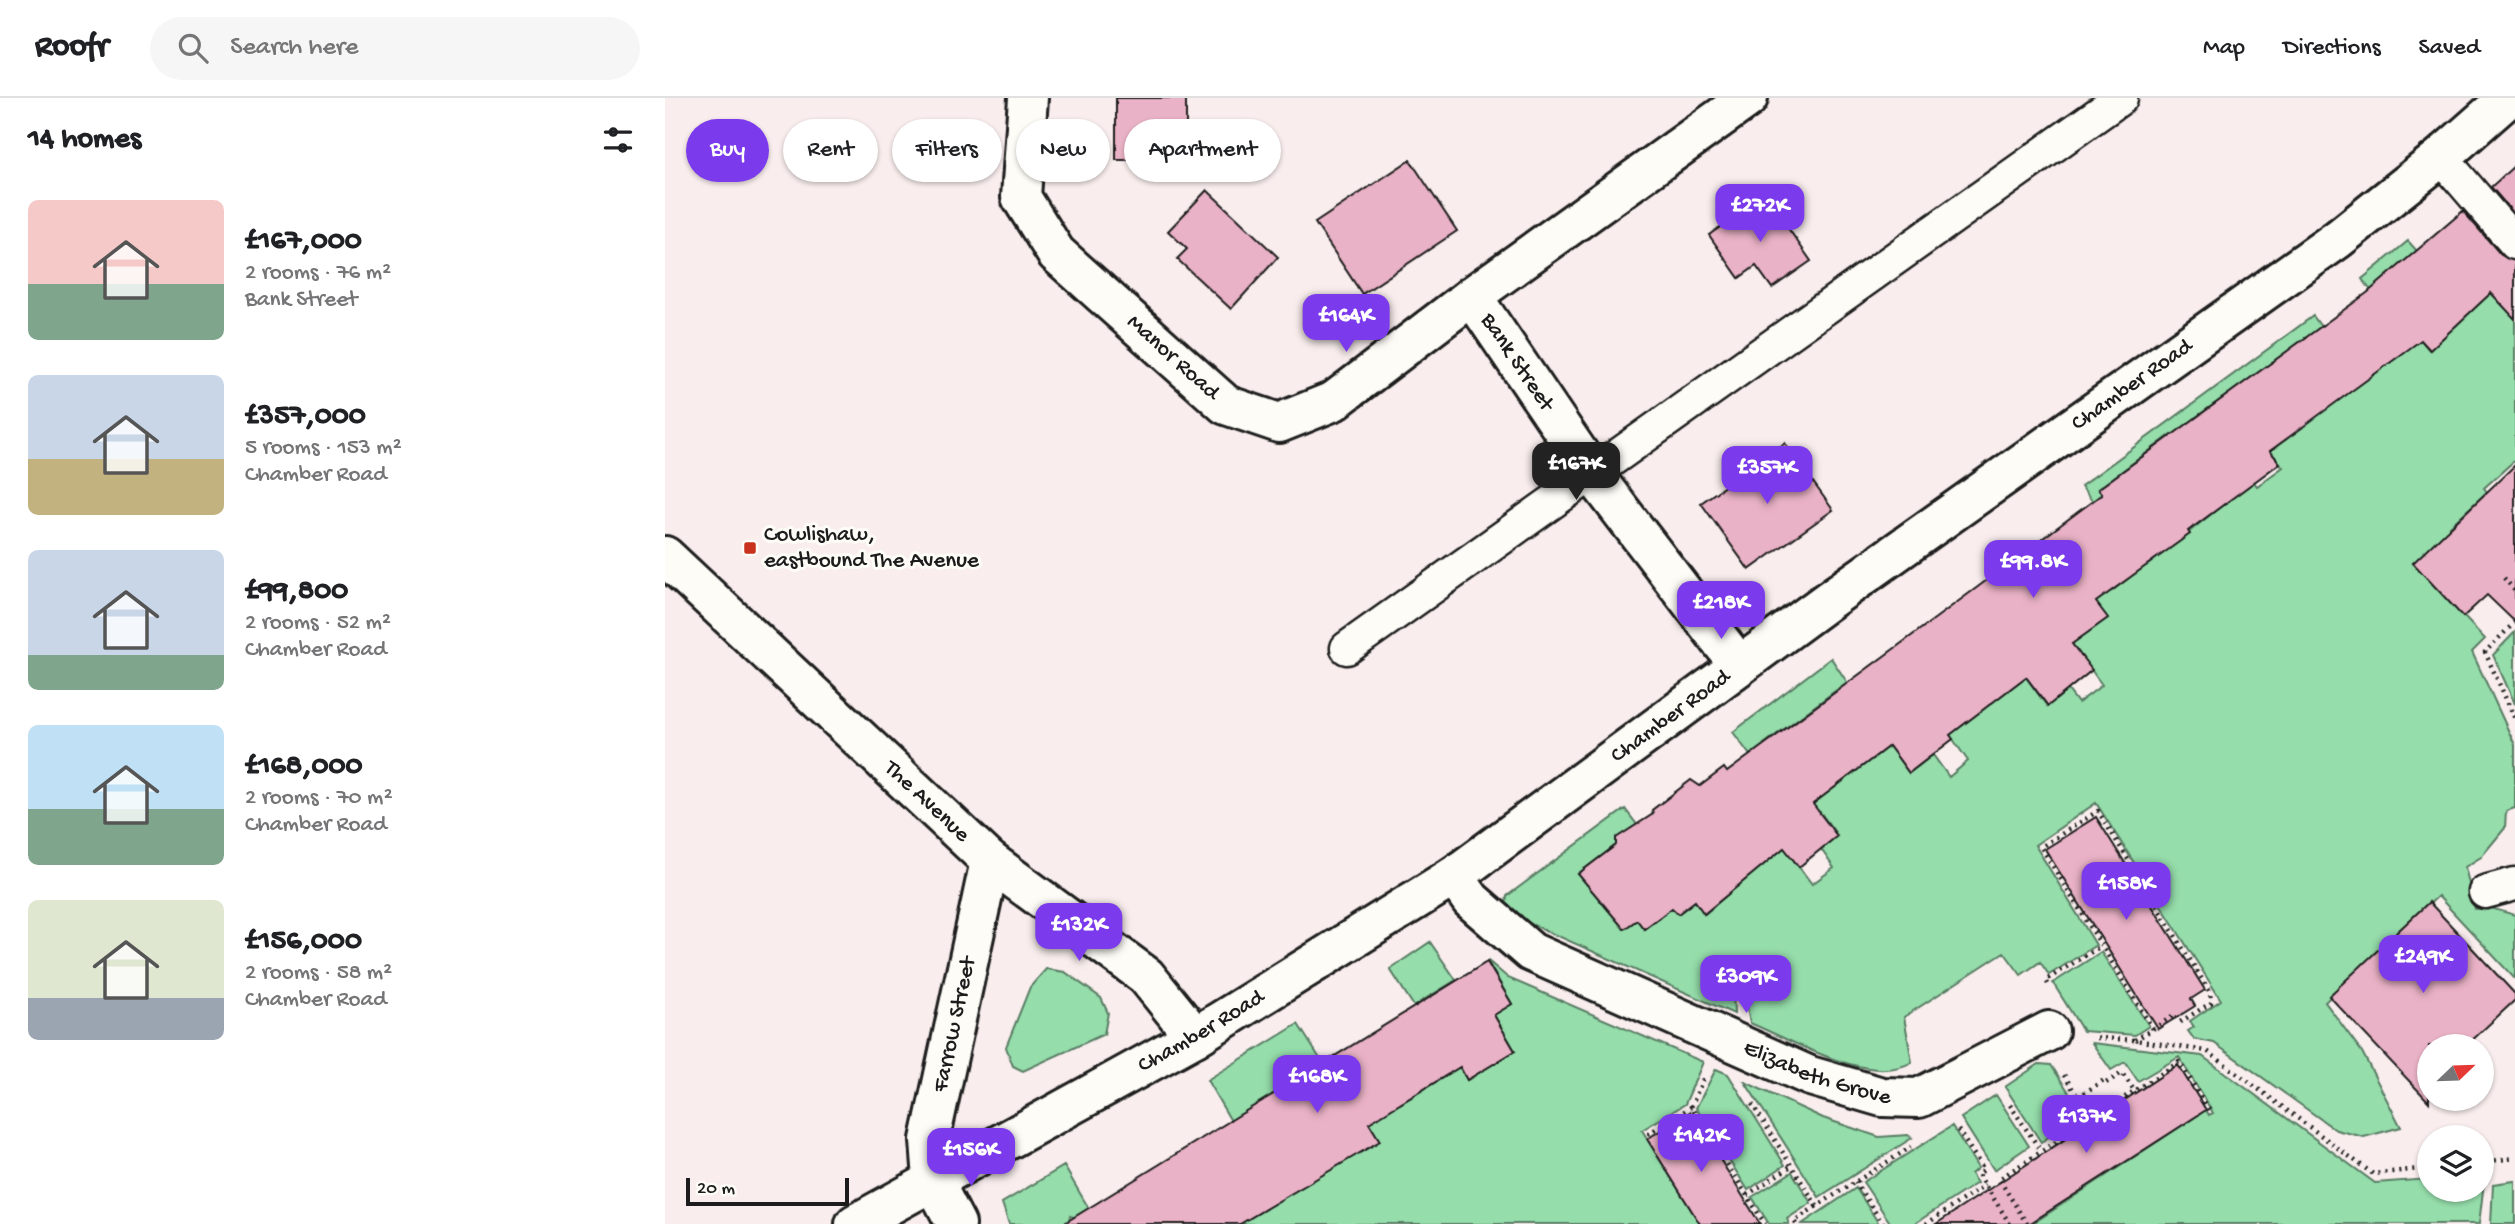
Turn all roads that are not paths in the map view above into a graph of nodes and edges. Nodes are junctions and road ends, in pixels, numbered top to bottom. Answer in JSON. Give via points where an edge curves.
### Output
{"nodes":[{"id":1,"x":1028,"y":98,"type":"edge"},
{"id":2,"x":1748,"y":98,"type":"edge"},
{"id":3,"x":2121,"y":98,"type":"edge"},
{"id":4,"x":2508,"y":98,"type":"edge"},
{"id":5,"x":2441,"y":157,"type":"junction"},
{"id":6,"x":2515,"y":243,"type":"edge"},
{"id":7,"x":1472,"y":296,"type":"junction"},
{"id":8,"x":1592,"y":473,"type":"junction"},
{"id":9,"x":665,"y":556,"type":"edge"},
{"id":10,"x":1347,"y":648,"type":"dead end"},
{"id":11,"x":1739,"y":665,"type":"junction"},
{"id":12,"x":990,"y":861,"type":"junction"},
{"id":13,"x":1454,"y":876,"type":"junction"},
{"id":14,"x":2066,"y":1034,"type":"road end"},
{"id":15,"x":1195,"y":1037,"type":"junction"},
{"id":16,"x":933,"y":1180,"type":"junction"},
{"id":17,"x":855,"y":1224,"type":"edge"},
{"id":18,"x":956,"y":1224,"type":"edge"}],
"edges":[{"from":1,"to":7,"type":"street","name":"Manor Road","via":[[1021,197],[1056,253],[1226,405],[1279,423],[1333,401]]},
{"from":2,"to":7,"type":"street","name":"Manor Road"},
{"from":3,"to":8,"type":"lane"},
{"from":4,"to":5,"type":"street","name":"Chamber Road"},
{"from":5,"to":6,"type":"lane"},
{"from":5,"to":11,"type":"street","name":"Chamber Road","via":[[2213,330]]},
{"from":7,"to":8,"type":"street","name":"Bank Street"},
{"from":8,"to":10,"type":"lane"},
{"from":8,"to":11,"type":"street","name":"Bank Street"},
{"from":9,"to":12,"type":"street","name":"The Avenue"},
{"from":11,"to":13,"type":"street","name":"Chamber Road"},
{"from":12,"to":15,"type":"street","name":"The Avenue","via":[[1146,976]]},
{"from":12,"to":16,"type":"street","name":"Farrow Street","via":[[930,1140]]},
{"from":13,"to":14,"type":"street","name":"Elizabeth Grove","via":[[1471,900],[1531,952],[1809,1076],[1882,1097],[1919,1098]]},
{"from":13,"to":15,"type":"street","name":"Chamber Road"},
{"from":15,"to":16,"type":"street","name":"Chamber Road"},
{"from":16,"to":17,"type":"street","name":"Chamber Road"},
{"from":16,"to":18,"type":"street","name":"Farrow Street"}]}
